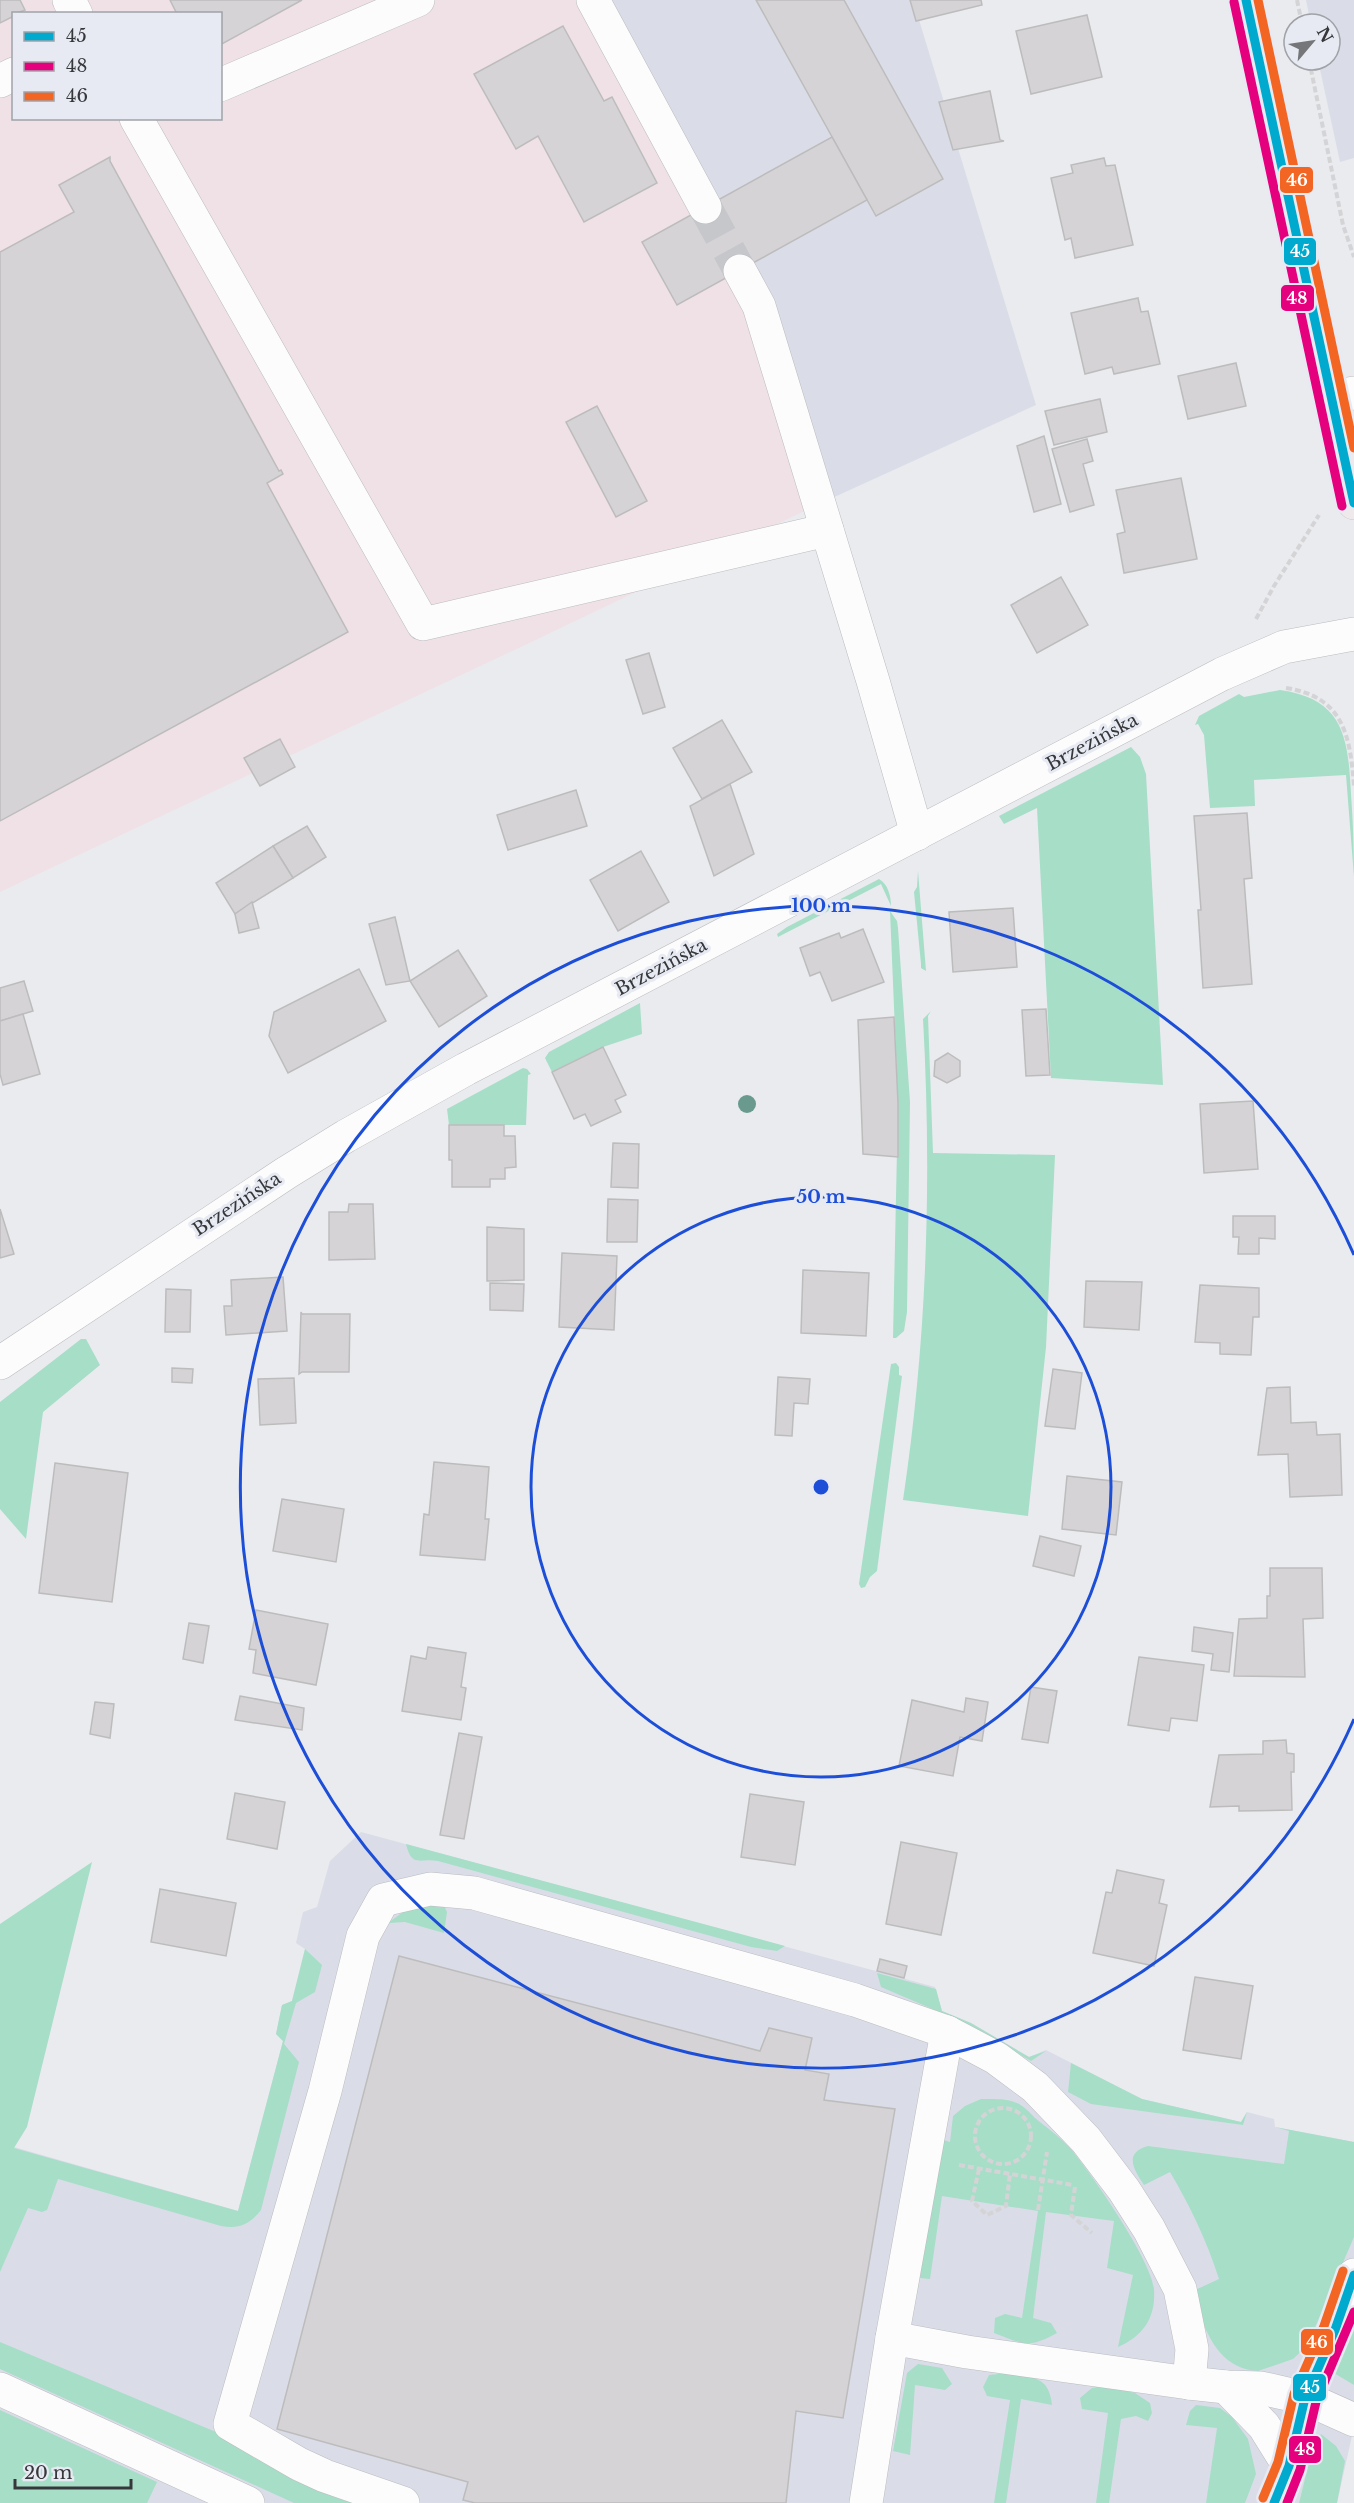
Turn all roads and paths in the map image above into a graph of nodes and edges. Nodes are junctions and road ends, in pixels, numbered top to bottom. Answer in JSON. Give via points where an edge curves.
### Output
{"nodes":[{"id":1,"x":418,"y":0,"type":"edge"},
{"id":2,"x":593,"y":0,"type":"edge"},
{"id":3,"x":1246,"y":0,"type":"edge"},
{"id":4,"x":1311,"y":72,"type":"edge"},
{"id":5,"x":222,"y":84,"type":"edge"},
{"id":6,"x":139,"y":120,"type":"edge"},
{"id":7,"x":705,"y":207,"type":"tunnel mouth"},
{"id":8,"x":1354,"y":257,"type":"edge"},
{"id":9,"x":740,"y":271,"type":"tunnel mouth"},
{"id":10,"x":1342,"y":395,"type":"edge"},
{"id":11,"x":1354,"y":503,"type":"edge"},
{"id":12,"x":1317,"y":504,"type":"dead end"},
{"id":13,"x":827,"y":530,"type":"junction"},
{"id":14,"x":1253,"y":625,"type":"dead end"},
{"id":15,"x":1354,"y":634,"type":"edge"},
{"id":16,"x":1282,"y":687,"type":"dead end"},
{"id":17,"x":1354,"y":786,"type":"edge"},
{"id":18,"x":917,"y":834,"type":"junction"},
{"id":19,"x":0,"y":1363,"type":"edge"},
{"id":20,"x":947,"y":2032,"type":"junction"},
{"id":21,"x":1054,"y":2107,"type":"junction"},
{"id":22,"x":922,"y":2159,"type":"junction"},
{"id":23,"x":998,"y":2164,"type":"junction"},
{"id":24,"x":979,"y":2169,"type":"junction"},
{"id":25,"x":996,"y":2172,"type":"junction"},
{"id":26,"x":1010,"y":2174,"type":"junction"},
{"id":27,"x":1043,"y":2180,"type":"junction"},
{"id":28,"x":1076,"y":2185,"type":"junction"},
{"id":29,"x":1124,"y":2190,"type":"junction"},
{"id":30,"x":1038,"y":2210,"type":"dead end"},
{"id":31,"x":1092,"y":2233,"type":"dead end"},
{"id":32,"x":1354,"y":2275,"type":"edge"},
{"id":33,"x":892,"y":2338,"type":"junction"},
{"id":34,"x":1189,"y":2383,"type":"junction"},
{"id":35,"x":1226,"y":2387,"type":"junction"},
{"id":36,"x":0,"y":2390,"type":"edge"},
{"id":37,"x":1305,"y":2398,"type":"junction"},
{"id":38,"x":1354,"y":2420,"type":"edge"},
{"id":39,"x":1289,"y":2466,"type":"junction"},
{"id":40,"x":248,"y":2503,"type":"edge"},
{"id":41,"x":403,"y":2503,"type":"edge"},
{"id":42,"x":866,"y":2503,"type":"edge"},
{"id":43,"x":1274,"y":2503,"type":"edge"}],
"edges":[{"from":1,"to":5,"type":"street"},
{"from":2,"to":7,"type":"street"},
{"from":3,"to":10,"type":"main road"},
{"from":4,"to":8,"type":"path","via":[[1343,225]]},
{"from":6,"to":13,"type":"street","via":[[423,624]]},
{"from":9,"to":13,"type":"street","via":[[759,306]]},
{"from":10,"to":11,"type":"main road"},
{"from":12,"to":14,"type":"path","via":[[1319,515]]},
{"from":13,"to":18,"type":"street"},
{"from":15,"to":18,"type":"street","name":"Brzezińska","via":[[1299,643],[1252,659]]},
{"from":16,"to":17,"type":"path","via":[[1309,693],[1334,711],[1349,740]]},
{"from":18,"to":19,"type":"street","name":"Brzezińska","via":[[466,1069],[346,1136],[191,1234]]},
{"from":20,"to":21,"type":"street","via":[[996,2058],[1035,2087]]},
{"from":20,"to":22,"type":"street"},
{"from":20,"to":41,"type":"street","via":[[855,2000],[474,1893],[430,1889],[383,1900],[363,1936],[325,2091],[230,2424],[316,2472]]},
{"from":21,"to":27,"type":"path"},
{"from":21,"to":29,"type":"street","via":[[1086,2140]]},
{"from":22,"to":24,"type":"path"},
{"from":22,"to":33,"type":"street"},
{"from":23,"to":23,"type":"path","via":[[980,2152],[976,2131],[989,2112],[1012,2109],[1024,2118],[1030,2140],[1022,2156]]},
{"from":23,"to":25,"type":"path"},
{"from":24,"to":25,"type":"path"},
{"from":24,"to":26,"type":"path","via":[[972,2201],[987,2215],[1006,2206]]},
{"from":25,"to":26,"type":"path"},
{"from":26,"to":27,"type":"path"},
{"from":27,"to":28,"type":"path"},
{"from":27,"to":30,"type":"path"},
{"from":28,"to":29,"type":"path"},
{"from":28,"to":31,"type":"path","via":[[1071,2215]]},
{"from":29,"to":34,"type":"street","via":[[1180,2289],[1192,2349]]},
{"from":32,"to":37,"type":"street"},
{"from":33,"to":34,"type":"street"},
{"from":33,"to":42,"type":"street"},
{"from":34,"to":35,"type":"street"},
{"from":35,"to":37,"type":"street","via":[[1261,2388]]},
{"from":35,"to":39,"type":"street","via":[[1264,2426]]},
{"from":36,"to":40,"type":"street"},
{"from":37,"to":38,"type":"street"},
{"from":37,"to":39,"type":"street"},
{"from":39,"to":43,"type":"street"}]}
